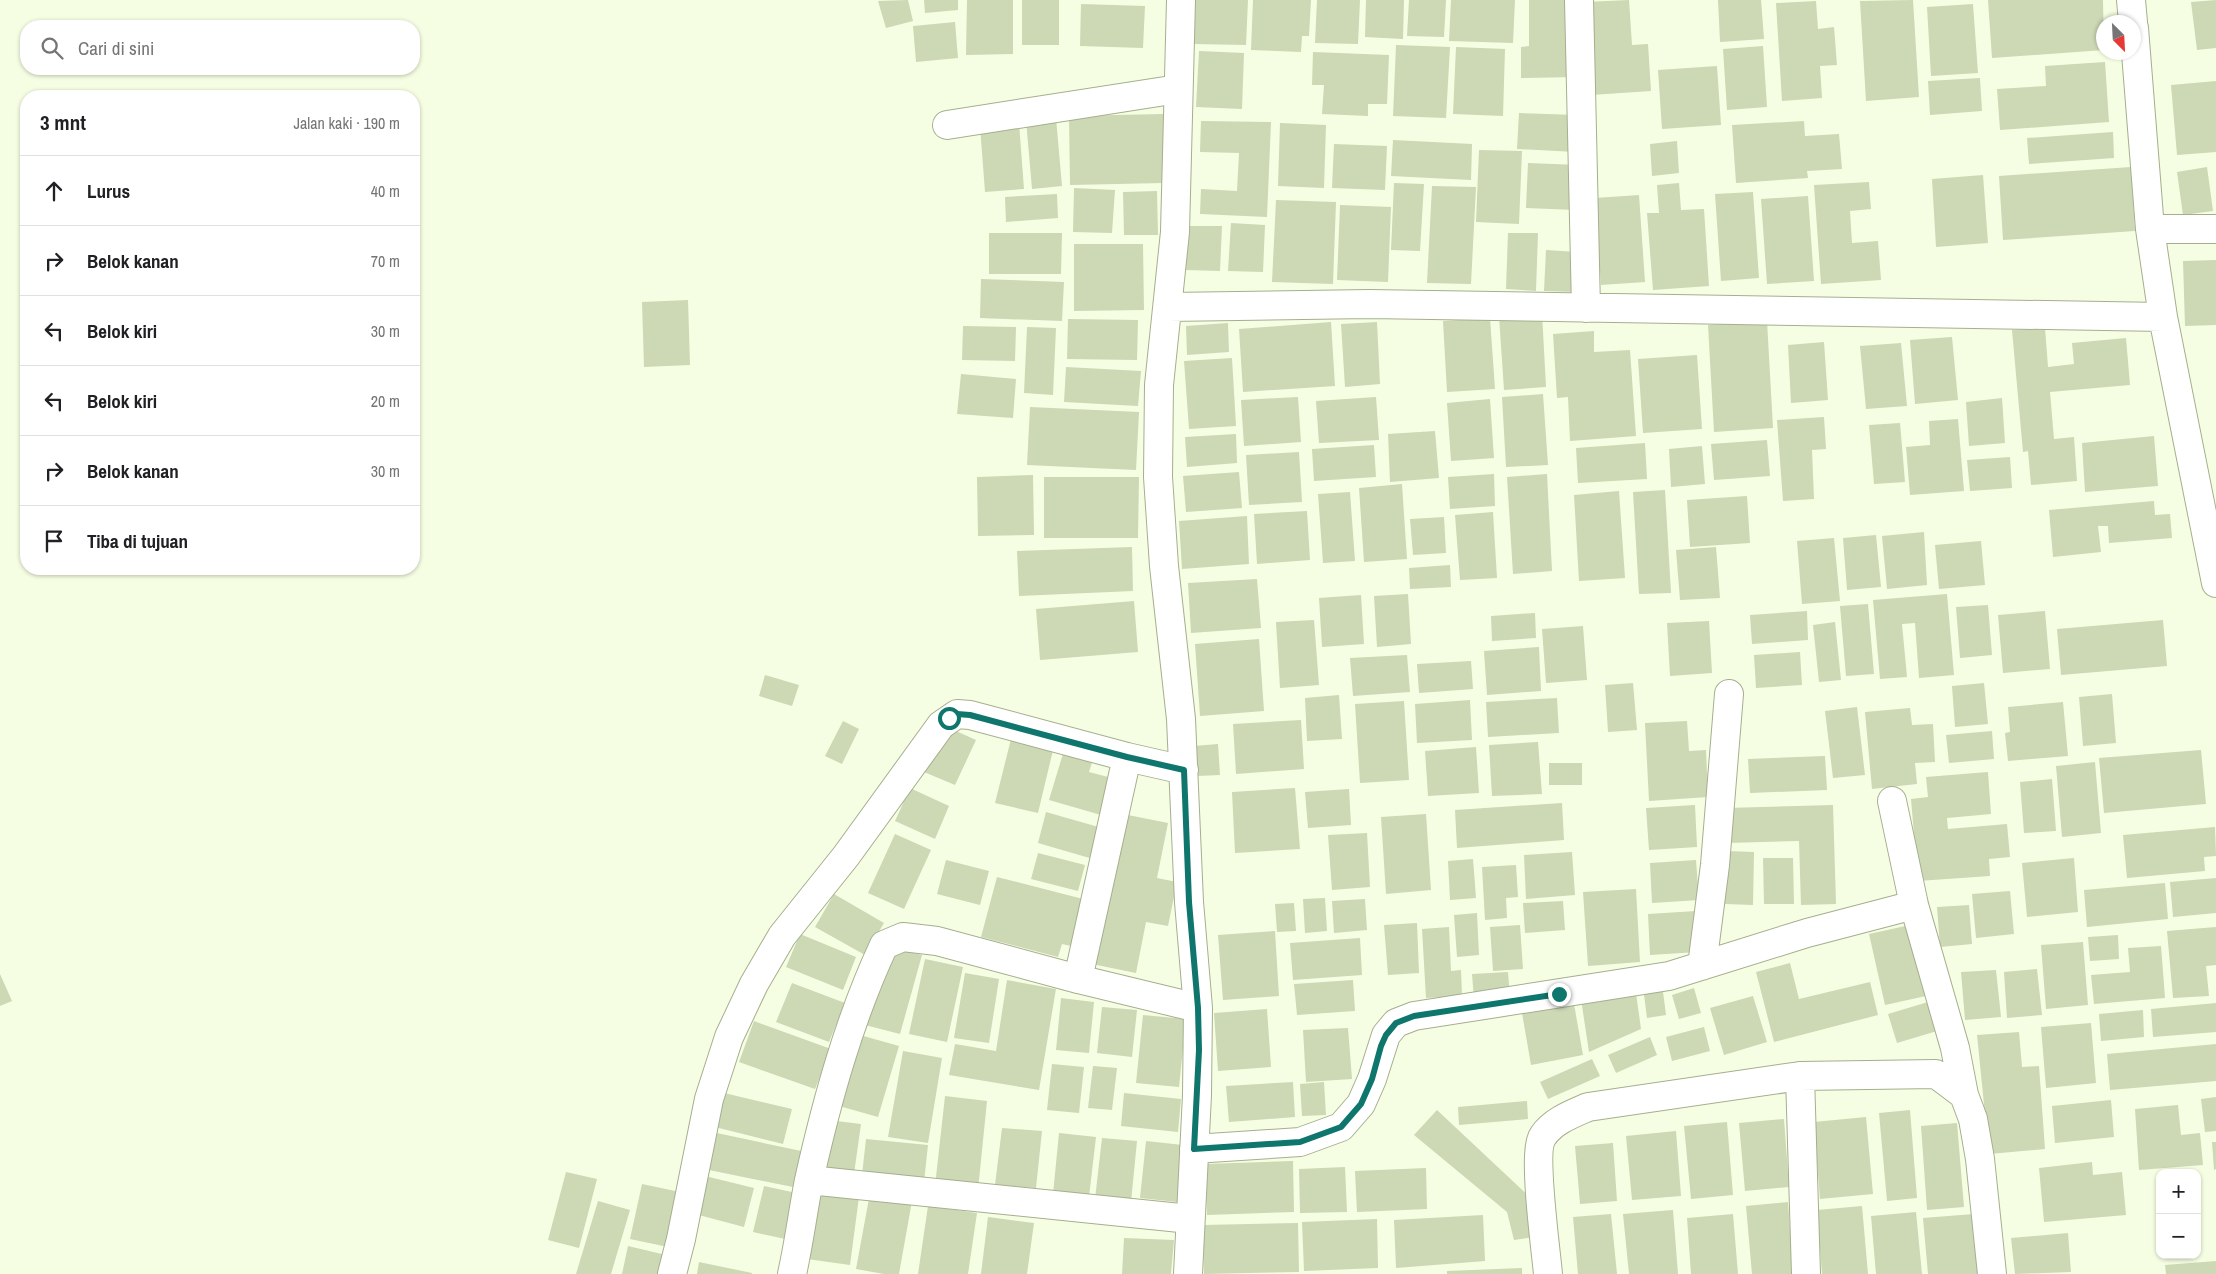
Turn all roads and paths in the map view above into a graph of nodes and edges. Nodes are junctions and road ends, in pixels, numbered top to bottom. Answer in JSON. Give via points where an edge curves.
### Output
{"nodes":[{"id":1,"x":1181,"y":0,"type":"edge"},
{"id":2,"x":1579,"y":0,"type":"edge"},
{"id":3,"x":2131,"y":0,"type":"edge"},
{"id":4,"x":2132,"y":15,"type":"edge"},
{"id":5,"x":2137,"y":60,"type":"edge"},
{"id":6,"x":1178,"y":89,"type":"junction"},
{"id":7,"x":947,"y":125,"type":"dead end"},
{"id":8,"x":2150,"y":229,"type":"junction"},
{"id":9,"x":2216,"y":229,"type":"edge"},
{"id":10,"x":1168,"y":307,"type":"junction"},
{"id":11,"x":1586,"y":308,"type":"junction"},
{"id":12,"x":2164,"y":317,"type":"junction"},
{"id":13,"x":2216,"y":583,"type":"edge"},
{"id":14,"x":1729,"y":694,"type":"dead end"},
{"id":15,"x":1127,"y":757,"type":"junction"},
{"id":16,"x":1184,"y":770,"type":"junction"},
{"id":17,"x":1892,"y":801,"type":"dead end"},
{"id":18,"x":1914,"y":905,"type":"junction"},
{"id":19,"x":1702,"y":966,"type":"junction"},
{"id":20,"x":1078,"y":979,"type":"junction"},
{"id":21,"x":1198,"y":1008,"type":"junction"},
{"id":22,"x":1800,"y":1076,"type":"junction"},
{"id":23,"x":1964,"y":1095,"type":"junction"},
{"id":24,"x":1194,"y":1149,"type":"junction"},
{"id":25,"x":809,"y":1180,"type":"junction"},
{"id":26,"x":1190,"y":1219,"type":"junction"},
{"id":27,"x":672,"y":1274,"type":"edge"},
{"id":28,"x":792,"y":1274,"type":"edge"},
{"id":29,"x":1188,"y":1274,"type":"edge"},
{"id":30,"x":1548,"y":1274,"type":"edge"},
{"id":31,"x":1806,"y":1274,"type":"edge"},
{"id":32,"x":1992,"y":1274,"type":"edge"}],
"edges":[{"from":1,"to":6,"type":"street"},
{"from":2,"to":11,"type":"street"},
{"from":3,"to":4,"type":"street"},
{"from":5,"to":8,"type":"street"},
{"from":6,"to":7,"type":"street"},
{"from":6,"to":10,"type":"street","via":[[1175,232]]},
{"from":8,"to":9,"type":"street"},
{"from":8,"to":12,"type":"street"},
{"from":10,"to":11,"type":"street","via":[[1369,304]]},
{"from":10,"to":16,"type":"street","via":[[1159,385],[1158,477]]},
{"from":11,"to":12,"type":"street"},
{"from":12,"to":13,"type":"street"},
{"from":14,"to":19,"type":"street","via":[[1715,865]]},
{"from":15,"to":16,"type":"street"},
{"from":15,"to":20,"type":"street"},
{"from":15,"to":27,"type":"street","via":[[970,715],[957,714],[941,726],[846,856],[782,936],[754,984],[729,1037],[709,1099]]},
{"from":16,"to":21,"type":"street","via":[[1189,911]]},
{"from":17,"to":18,"type":"street"},
{"from":18,"to":19,"type":"street","via":[[1807,933]]},
{"from":18,"to":23,"type":"street","via":[[1955,1048]]},
{"from":19,"to":24,"type":"street","via":[[1669,976],[1414,1016],[1396,1023],[1386,1035],[1361,1104],[1341,1127],[1300,1142]]},
{"from":20,"to":21,"type":"street"},
{"from":20,"to":25,"type":"street","via":[[937,941],[903,937],[884,945],[843,1049]]},
{"from":21,"to":24,"type":"street"},
{"from":22,"to":23,"type":"street","via":[[1936,1074]]},
{"from":22,"to":30,"type":"street","via":[[1588,1107],[1559,1120],[1542,1137],[1539,1158]]},
{"from":22,"to":31,"type":"street"},
{"from":23,"to":32,"type":"street","via":[[1973,1119],[1980,1158]]},
{"from":24,"to":26,"type":"street"},
{"from":25,"to":26,"type":"street"},
{"from":25,"to":28,"type":"street"},
{"from":26,"to":29,"type":"street"}]}
